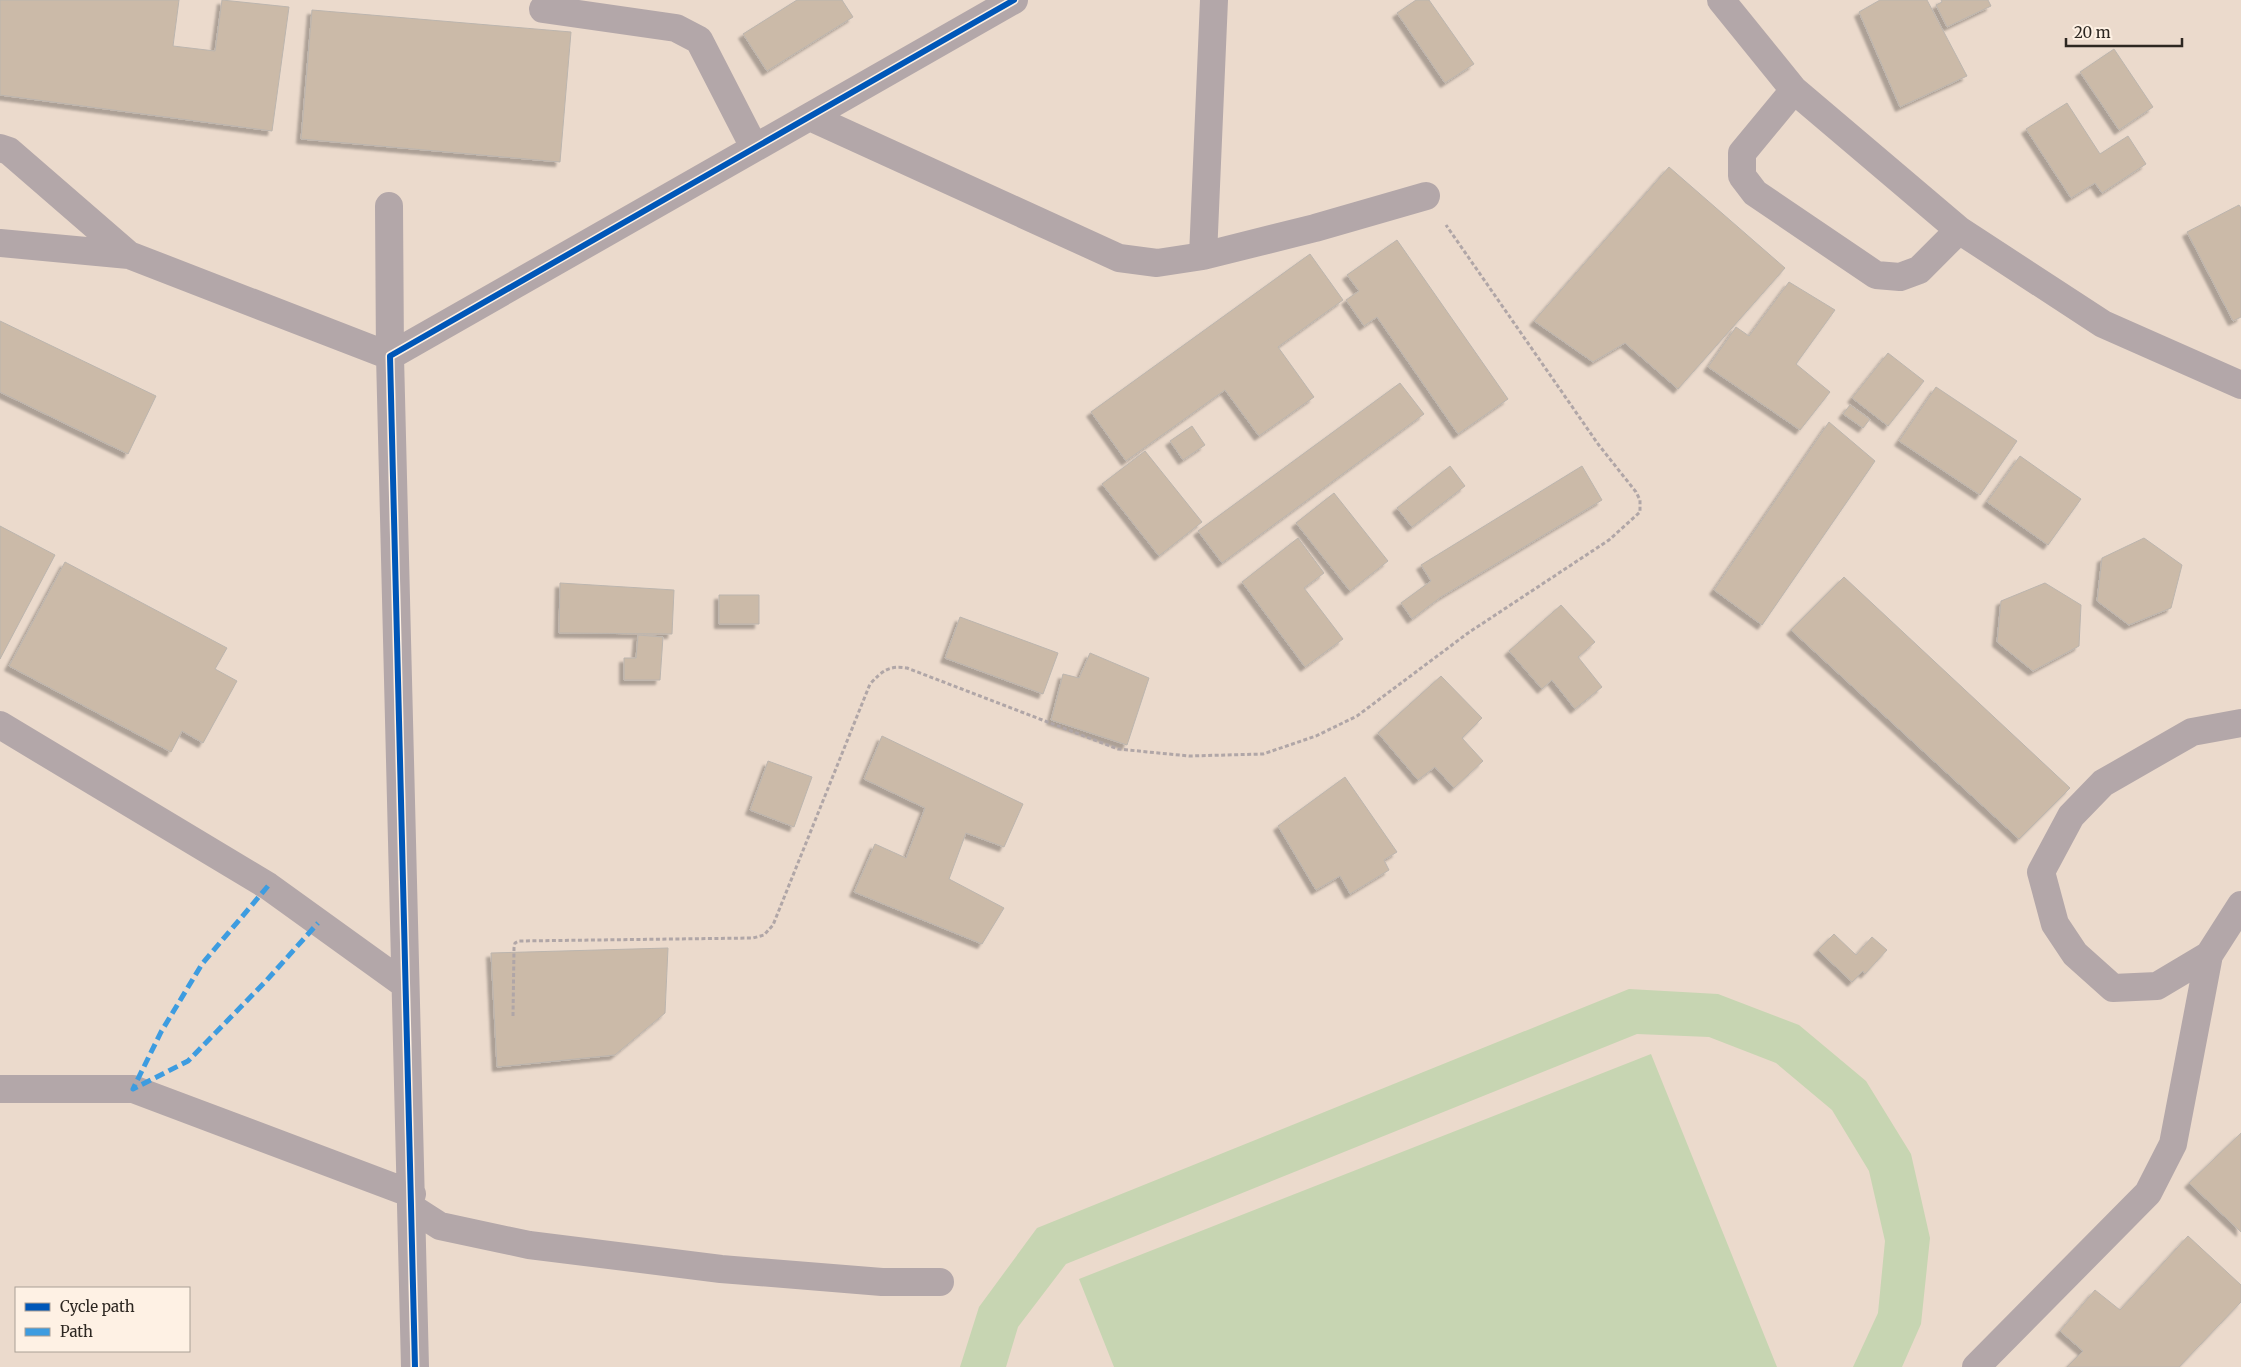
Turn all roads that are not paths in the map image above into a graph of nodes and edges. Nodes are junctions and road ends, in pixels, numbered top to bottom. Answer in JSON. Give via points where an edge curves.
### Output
{"nodes":[{"id":1,"x":1014,"y":0,"type":"edge"},
{"id":2,"x":1214,"y":0,"type":"edge"},
{"id":3,"x":1721,"y":0,"type":"edge"},
{"id":4,"x":543,"y":9,"type":"dead end"},
{"id":5,"x":1794,"y":90,"type":"junction"},
{"id":6,"x":810,"y":117,"type":"junction"},
{"id":7,"x":754,"y":147,"type":"junction"},
{"id":8,"x":0,"y":148,"type":"edge"},
{"id":9,"x":1426,"y":196,"type":"road end"},
{"id":10,"x":389,"y":206,"type":"dead end"},
{"id":11,"x":1959,"y":230,"type":"junction"},
{"id":12,"x":0,"y":243,"type":"edge"},
{"id":13,"x":129,"y":256,"type":"junction"},
{"id":14,"x":1203,"y":256,"type":"junction"},
{"id":15,"x":390,"y":356,"type":"junction"},
{"id":16,"x":2241,"y":385,"type":"edge"},
{"id":17,"x":2241,"y":723,"type":"edge"},
{"id":18,"x":0,"y":725,"type":"edge"},
{"id":19,"x":2241,"y":905,"type":"edge"},
{"id":20,"x":2209,"y":955,"type":"junction"},
{"id":21,"x":404,"y":984,"type":"junction"},
{"id":22,"x":0,"y":1089,"type":"edge"},
{"id":23,"x":412,"y":1201,"type":"junction"},
{"id":24,"x":940,"y":1282,"type":"dead end"},
{"id":25,"x":415,"y":1367,"type":"edge"},
{"id":26,"x":1976,"y":1367,"type":"edge"}],
"edges":[{"from":1,"to":6,"type":"street"},
{"from":2,"to":14,"type":"street"},
{"from":3,"to":5,"type":"street"},
{"from":4,"to":7,"type":"street","via":[[676,28],[700,40]]},
{"from":5,"to":11,"type":"street"},
{"from":5,"to":11,"type":"street","via":[[1742,153],[1742,176],[1755,192],[1876,275],[1900,277],[1919,270]]},
{"from":6,"to":7,"type":"street"},
{"from":6,"to":14,"type":"street","via":[[1119,258],[1157,262]]},
{"from":7,"to":15,"type":"street"},
{"from":8,"to":13,"type":"street","via":[[9,151]]},
{"from":9,"to":14,"type":"street"},
{"from":10,"to":15,"type":"street"},
{"from":11,"to":16,"type":"street","via":[[2103,324]]},
{"from":12,"to":13,"type":"street"},
{"from":13,"to":15,"type":"street"},
{"from":15,"to":21,"type":"street"},
{"from":17,"to":20,"type":"street","via":[[2192,732],[2103,783],[2072,816],[2041,872],[2055,924],[2075,954],[2113,988],[2157,986]]},
{"from":18,"to":21,"type":"street","via":[[268,886]]},
{"from":19,"to":20,"type":"street"},
{"from":20,"to":26,"type":"street","via":[[2173,1144],[2148,1193]]},
{"from":21,"to":23,"type":"street"},
{"from":22,"to":23,"type":"street","via":[[133,1089]]},
{"from":23,"to":24,"type":"street","via":[[440,1226],[529,1245],[721,1269],[882,1282]]},
{"from":23,"to":25,"type":"street"}]}
